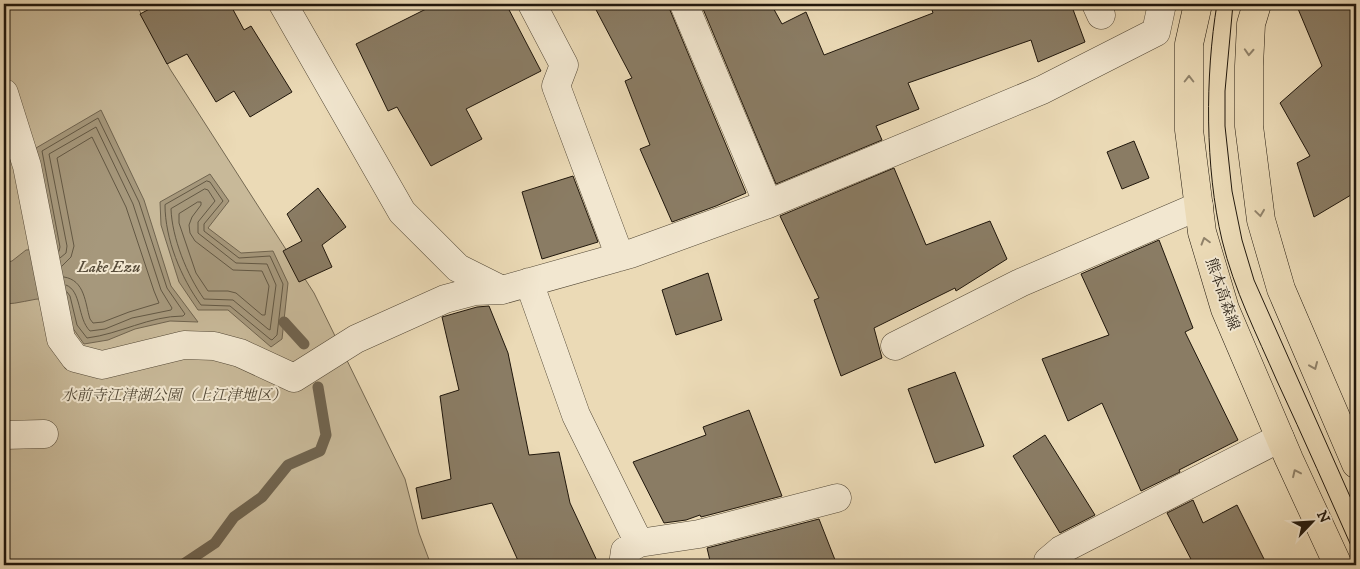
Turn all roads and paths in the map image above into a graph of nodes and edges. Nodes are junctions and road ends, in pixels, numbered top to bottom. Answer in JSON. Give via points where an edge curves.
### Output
{"nodes":[{"id":1,"x":283,"y":4,"type":"edge"},
{"id":2,"x":532,"y":4,"type":"edge"},
{"id":3,"x":684,"y":4,"type":"edge"},
{"id":4,"x":1162,"y":4,"type":"edge"},
{"id":5,"x":1198,"y":4,"type":"edge"},
{"id":6,"x":1257,"y":4,"type":"edge"},
{"id":7,"x":4,"y":93,"type":"edge"},
{"id":8,"x":768,"y":204,"type":"junction"},
{"id":9,"x":1199,"y":206,"type":"junction"},
{"id":10,"x":620,"y":257,"type":"junction"},
{"id":11,"x":529,"y":282,"type":"junction"},
{"id":12,"x":502,"y":290,"type":"junction"},
{"id":13,"x":895,"y":346,"type":"dead end"},
{"id":14,"x":44,"y":434,"type":"dead end"},
{"id":15,"x":4,"y":436,"type":"edge"},
{"id":16,"x":1280,"y":438,"type":"junction"},
{"id":17,"x":1356,"y":464,"type":"edge"},
{"id":18,"x":837,"y":498,"type":"dead end"},
{"id":19,"x":639,"y":542,"type":"junction"},
{"id":20,"x":623,"y":565,"type":"edge"},
{"id":21,"x":1048,"y":565,"type":"edge"},
{"id":22,"x":1338,"y":565,"type":"edge"}],
"edges":[{"from":1,"to":12,"type":"street","via":[[402,212],[458,268]]},
{"from":2,"to":10,"type":"street","via":[[564,65],[556,86]]},
{"from":3,"to":8,"type":"street"},
{"from":4,"to":8,"type":"street","via":[[1156,32],[1042,90]]},
{"from":9,"to":5,"type":"main road","name":"熊本高森線","one_way":true,"via":[[1189,120],[1189,44]]},
{"from":6,"to":17,"type":"main road","one_way":true,"via":[[1251,24],[1249,126],[1261,220],[1281,289]]},
{"from":7,"to":12,"type":"street","via":[[27,166],[61,339],[75,358],[102,365],[184,345],[214,346],[240,353],[294,378],[356,339],[445,299],[475,291]]},
{"from":8,"to":10,"type":"street"},
{"from":9,"to":13,"type":"street","via":[[1020,283]]},
{"from":16,"to":9,"type":"main road","name":"熊本高森線","one_way":true,"via":[[1225,309],[1202,232]]},
{"from":10,"to":11,"type":"street"},
{"from":11,"to":12,"type":"street"},
{"from":11,"to":19,"type":"street","via":[[576,415]]},
{"from":14,"to":15,"type":"street"},
{"from":16,"to":21,"type":"street","via":[[1061,550],[1048,561]]},
{"from":22,"to":16,"type":"main road","name":"熊本高森線","one_way":true},
{"from":18,"to":19,"type":"street","via":[[699,534]]},
{"from":19,"to":20,"type":"street","via":[[625,551]]}]}
